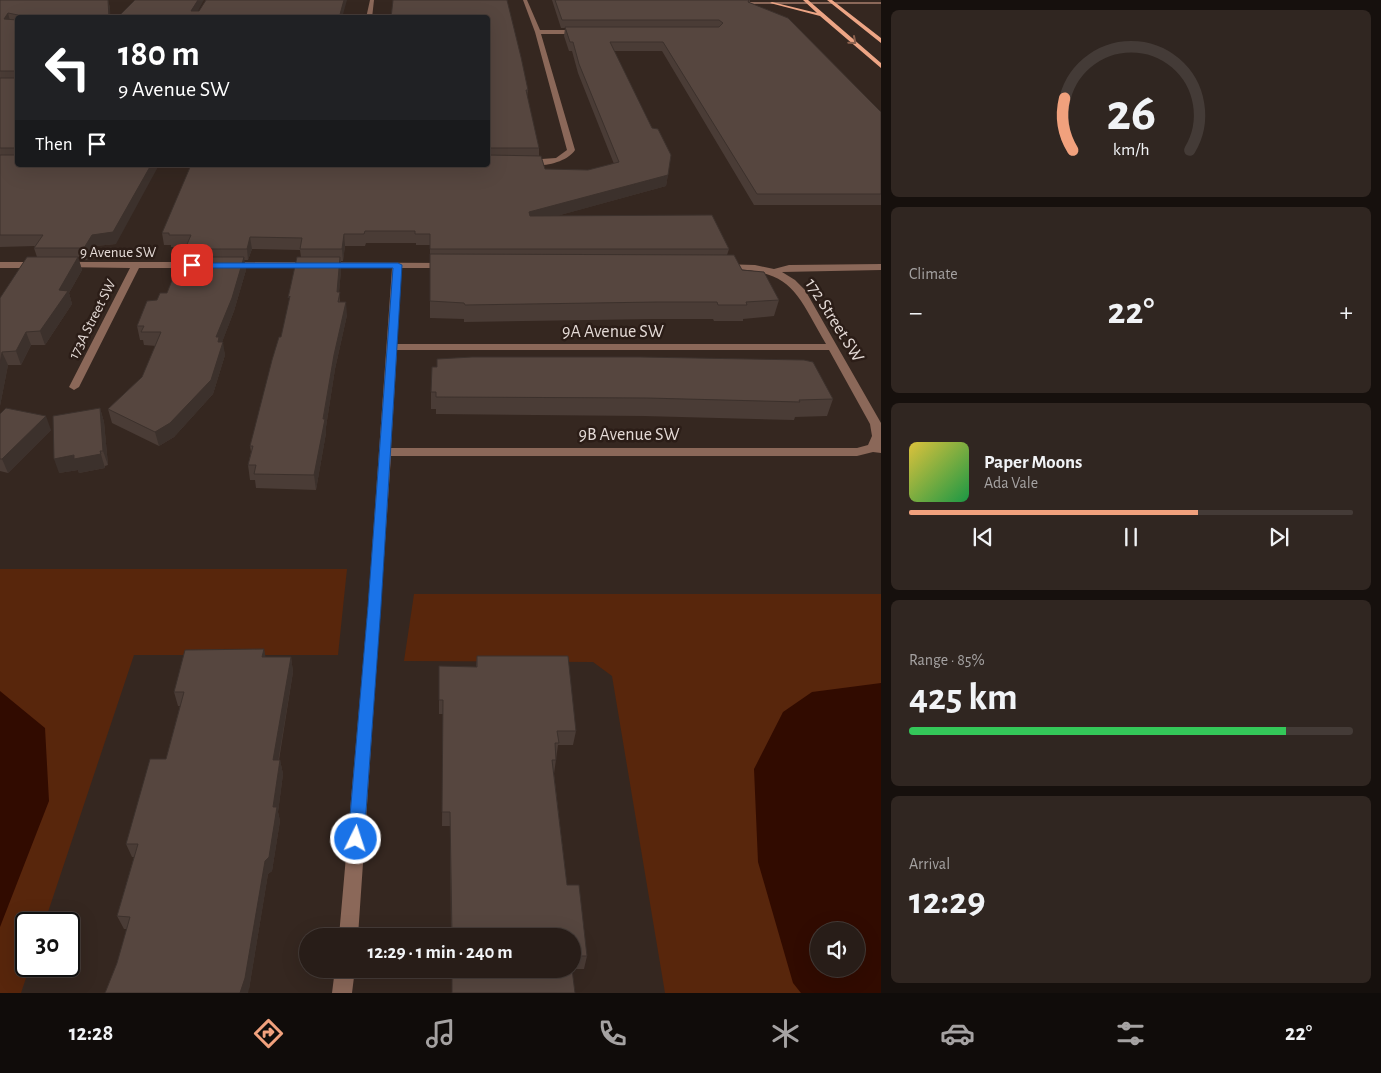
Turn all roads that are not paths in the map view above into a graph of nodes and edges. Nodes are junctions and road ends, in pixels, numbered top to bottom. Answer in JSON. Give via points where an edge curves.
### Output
{"nodes":[{"id":1,"x":372,"y":0,"type":"edge"},
{"id":2,"x":526,"y":0,"type":"edge"},
{"id":3,"x":807,"y":1,"type":"edge"},
{"id":4,"x":831,"y":1,"type":"edge"},
{"id":5,"x":724,"y":3,"type":"edge"},
{"id":6,"x":772,"y":3,"type":"junction"},
{"id":7,"x":881,"y":3,"type":"edge"},
{"id":8,"x":370,"y":15,"type":"edge"},
{"id":9,"x":824,"y":17,"type":"junction"},
{"id":10,"x":538,"y":32,"type":"junction"},
{"id":11,"x":588,"y":32,"type":"edge"},
{"id":12,"x":881,"y":41,"type":"edge"},
{"id":13,"x":881,"y":66,"type":"edge"},
{"id":14,"x":522,"y":162,"type":"edge"},
{"id":15,"x":0,"y":265,"type":"edge"},
{"id":16,"x":136,"y":265,"type":"junction"},
{"id":17,"x":398,"y":265,"type":"junction"},
{"id":18,"x":457,"y":266,"type":"edge"},
{"id":19,"x":713,"y":266,"type":"edge"},
{"id":20,"x":881,"y":267,"type":"edge"},
{"id":21,"x":776,"y":271,"type":"junction"},
{"id":22,"x":393,"y":347,"type":"junction"},
{"id":23,"x":834,"y":347,"type":"junction"},
{"id":24,"x":74,"y":387,"type":"dead end"},
{"id":25,"x":877,"y":448,"type":"edge"},
{"id":26,"x":385,"y":452,"type":"junction"},
{"id":27,"x":350,"y":928,"type":"edge"},
{"id":28,"x":344,"y":978,"type":"edge"},
{"id":29,"x":342,"y":993,"type":"edge"}],
"edges":[{"from":1,"to":8,"type":"street"},
{"from":2,"to":10,"type":"street"},
{"from":3,"to":4,"type":"street"},
{"from":3,"to":6,"type":"street"},
{"from":3,"to":9,"type":"main road"},
{"from":4,"to":7,"type":"street"},
{"from":4,"to":12,"type":"main road"},
{"from":5,"to":6,"type":"street"},
{"from":6,"to":9,"type":"main road"},
{"from":9,"to":13,"type":"main road","one_way":true},
{"from":10,"to":11,"type":"street"},
{"from":10,"to":14,"type":"street","via":[[571,150],[565,157]]},
{"from":15,"to":16,"type":"street","name":"9 Avenue SW"},
{"from":16,"to":17,"type":"street","name":"9 Avenue SW"},
{"from":16,"to":24,"type":"street","name":"173A Street SW"},
{"from":17,"to":18,"type":"street","name":"9 Avenue SW"},
{"from":17,"to":22,"type":"street"},
{"from":19,"to":21,"type":"street"},
{"from":20,"to":21,"type":"street","via":[[789,268]]},
{"from":21,"to":23,"type":"street","name":"172 Street SW","via":[[800,290]]},
{"from":22,"to":23,"type":"street","name":"9A Avenue SW"},
{"from":22,"to":26,"type":"street"},
{"from":23,"to":25,"type":"street","name":"172 Street SW","via":[[876,424]]},
{"from":25,"to":26,"type":"street","name":"9B Avenue SW","via":[[857,452]]},
{"from":26,"to":27,"type":"street"},
{"from":28,"to":29,"type":"street"}]}
